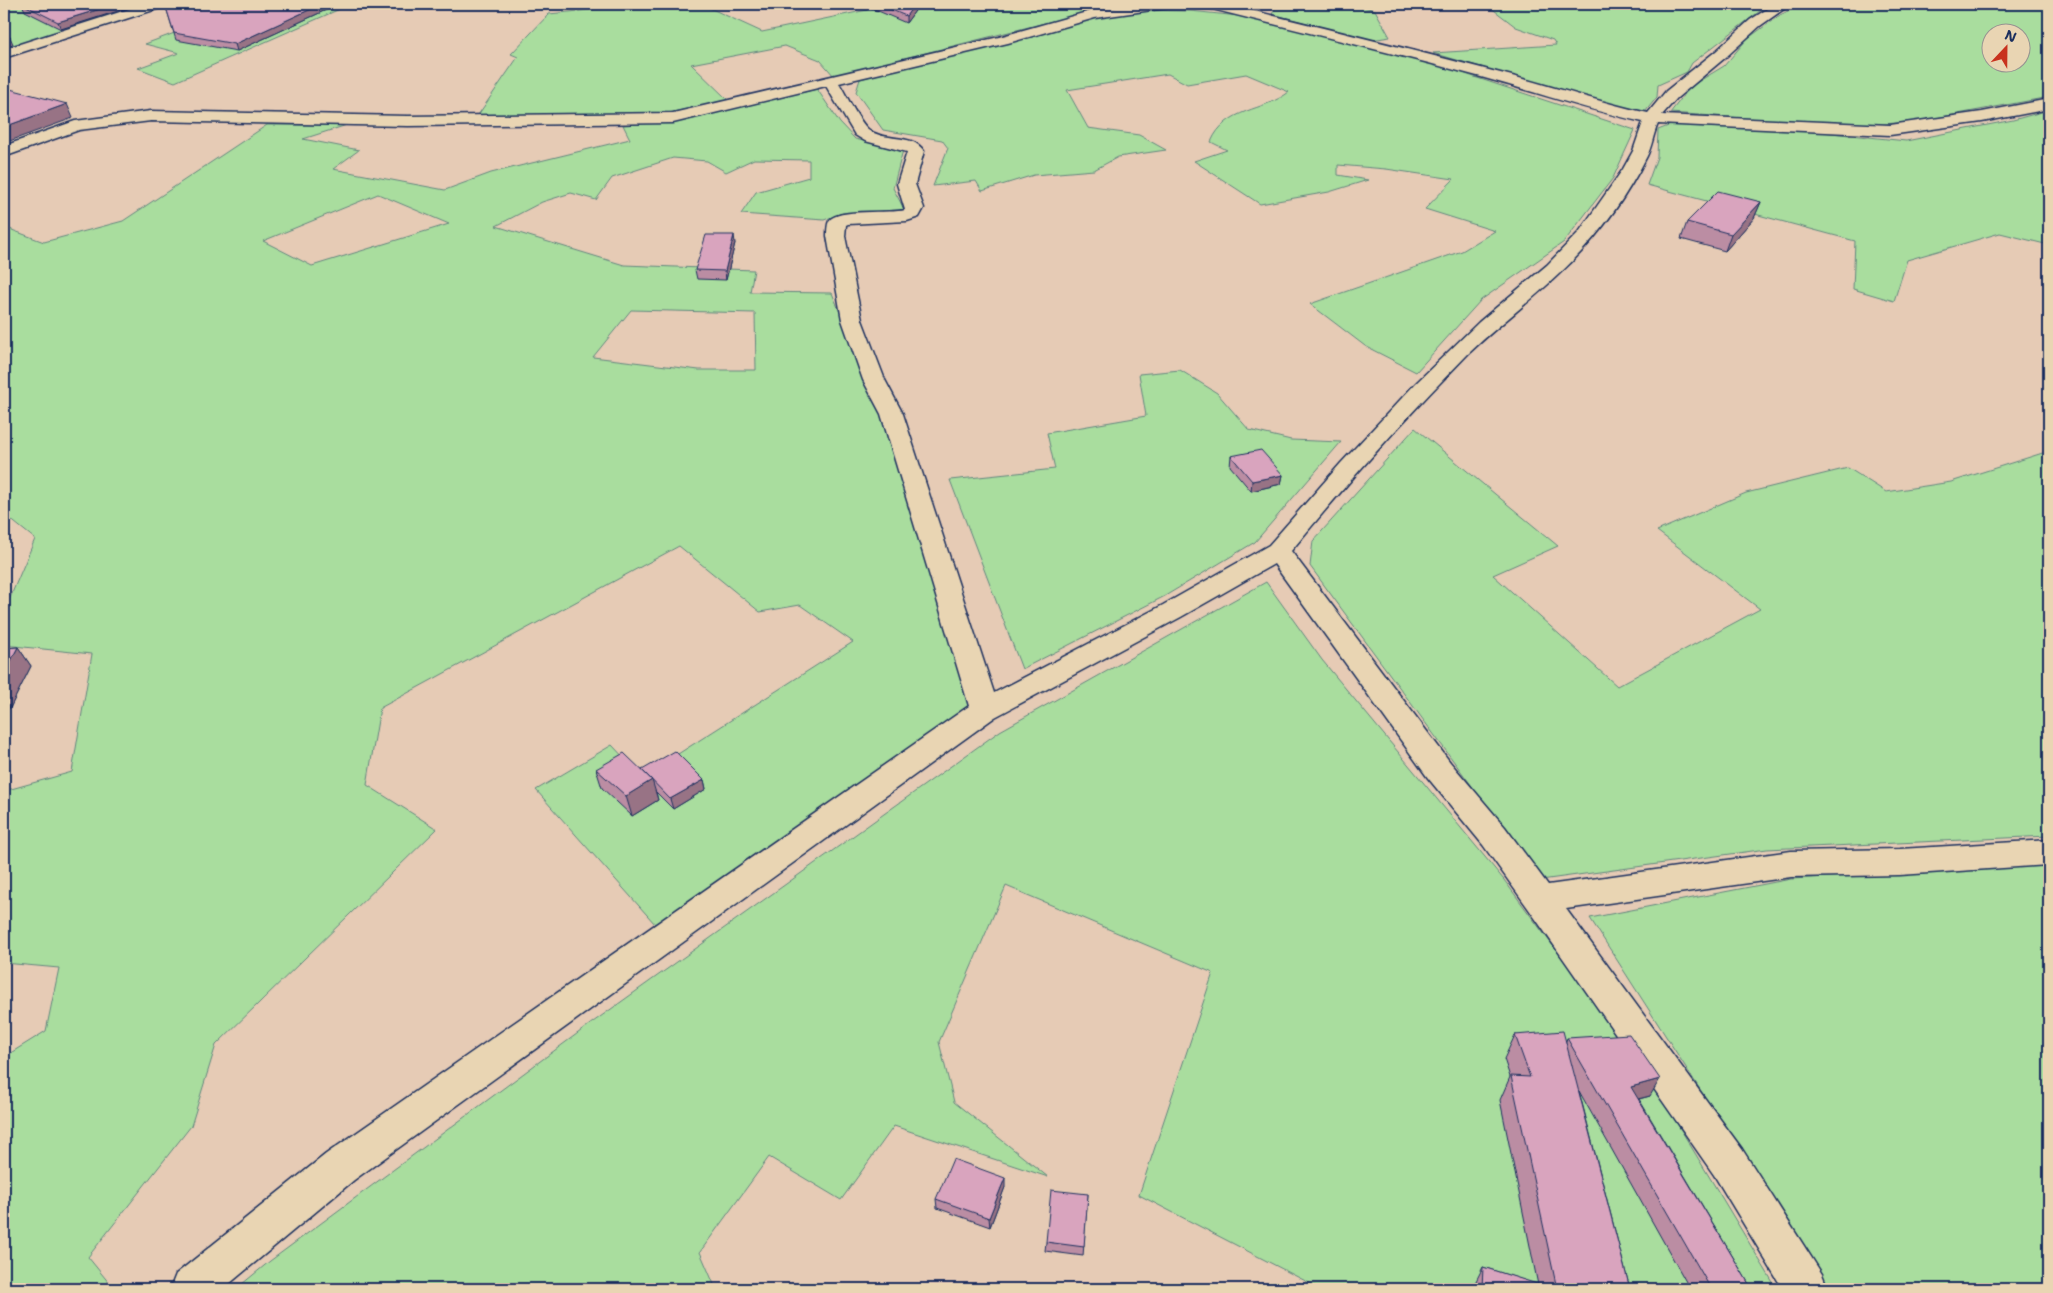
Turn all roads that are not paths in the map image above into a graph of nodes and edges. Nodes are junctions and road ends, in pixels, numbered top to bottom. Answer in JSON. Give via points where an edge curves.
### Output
{"nodes":[{"id":1,"x":158,"y":4,"type":"edge"},
{"id":2,"x":1166,"y":4,"type":"edge"},
{"id":3,"x":1209,"y":4,"type":"edge"},
{"id":4,"x":1785,"y":4,"type":"edge"},
{"id":5,"x":4,"y":54,"type":"edge"},
{"id":6,"x":830,"y":81,"type":"junction"},
{"id":7,"x":2049,"y":104,"type":"edge"},
{"id":8,"x":1652,"y":119,"type":"junction"},
{"id":9,"x":4,"y":152,"type":"edge"},
{"id":10,"x":1278,"y":551,"type":"junction"},
{"id":11,"x":985,"y":710,"type":"junction"},
{"id":12,"x":2049,"y":852,"type":"edge"},
{"id":13,"x":1540,"y":899,"type":"junction"},
{"id":14,"x":191,"y":1289,"type":"edge"},
{"id":15,"x":1807,"y":1289,"type":"edge"}],
"edges":[{"from":1,"to":5,"type":"street"},
{"from":2,"to":6,"type":"street","via":[[1114,10]]},
{"from":3,"to":8,"type":"street","via":[[1360,40]]},
{"from":4,"to":8,"type":"street","via":[[1744,30],[1711,63],[1672,93]]},
{"from":6,"to":9,"type":"street","via":[[698,114],[657,120],[408,121],[143,116],[75,126]]},
{"from":6,"to":11,"type":"street","via":[[861,132],[871,138],[911,146],[916,151],[906,184],[915,208],[913,213],[846,219],[837,222],[836,236],[852,320],[874,380],[892,414]]},
{"from":7,"to":8,"type":"street","via":[[1890,130]]},
{"from":8,"to":10,"type":"street","via":[[1639,154],[1601,218],[1563,260],[1501,312],[1429,383],[1356,459]]},
{"from":10,"to":11,"type":"street"},
{"from":10,"to":13,"type":"street","via":[[1433,762],[1494,836]]},
{"from":11,"to":14,"type":"street","via":[[340,1167]]},
{"from":12,"to":13,"type":"street","via":[[1900,862],[1791,864]]},
{"from":13,"to":15,"type":"street","via":[[1728,1162]]}]}
